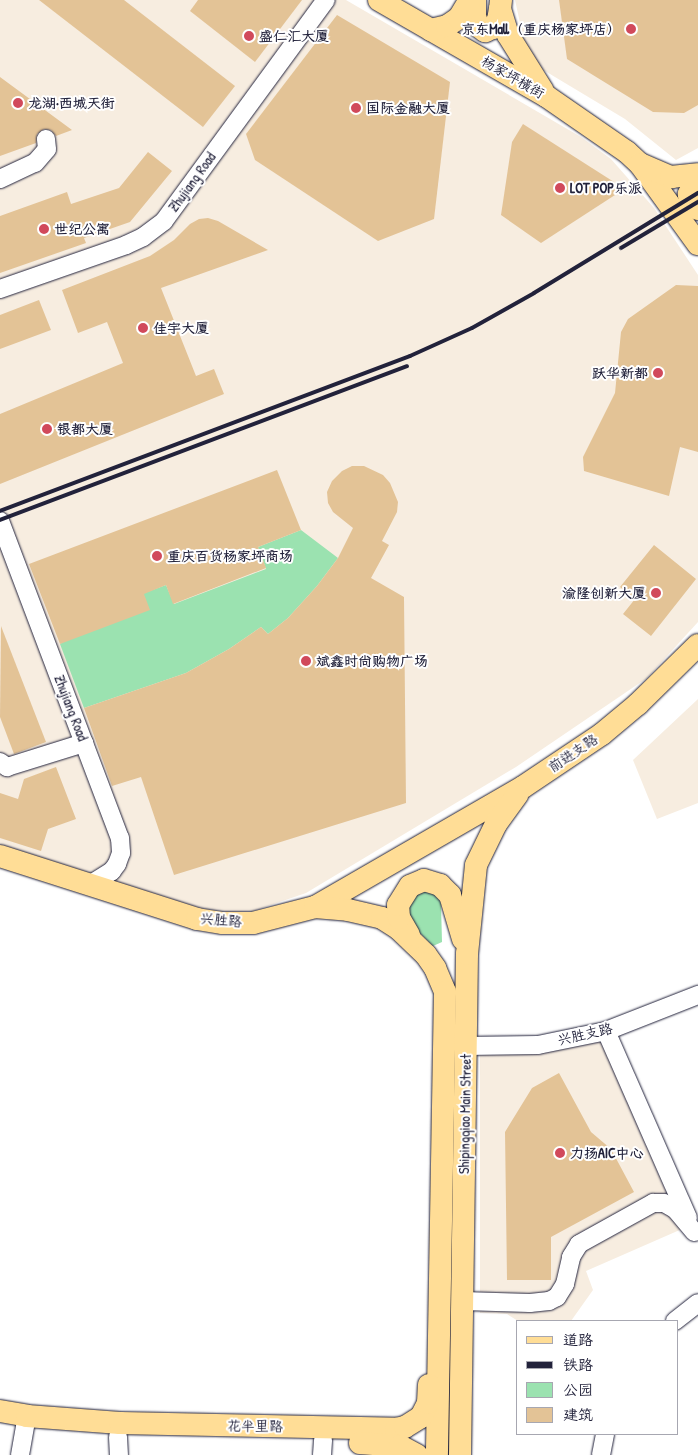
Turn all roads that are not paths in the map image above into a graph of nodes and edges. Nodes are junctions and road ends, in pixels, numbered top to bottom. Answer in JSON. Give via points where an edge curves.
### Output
{"nodes":[{"id":1,"x":326,"y":0,"type":"edge"},
{"id":2,"x":379,"y":0,"type":"edge"},
{"id":3,"x":470,"y":0,"type":"edge"},
{"id":4,"x":475,"y":0,"type":"edge"},
{"id":5,"x":501,"y":4,"type":"edge"},
{"id":6,"x":431,"y":30,"type":"junction"},
{"id":7,"x":546,"y":96,"type":"junction"},
{"id":8,"x":46,"y":139,"type":"dead end"},
{"id":9,"x":640,"y":164,"type":"junction"},
{"id":10,"x":698,"y":174,"type":"edge"},
{"id":11,"x":0,"y":179,"type":"edge"},
{"id":12,"x":698,"y":180,"type":"edge"},
{"id":13,"x":698,"y":209,"type":"edge"},
{"id":14,"x":698,"y":244,"type":"edge"},
{"id":15,"x":0,"y":289,"type":"edge"},
{"id":16,"x":0,"y":521,"type":"edge"},
{"id":17,"x":698,"y":645,"type":"edge"},
{"id":18,"x":84,"y":743,"type":"junction"},
{"id":19,"x":0,"y":762,"type":"edge"},
{"id":20,"x":523,"y":787,"type":"junction"},
{"id":21,"x":433,"y":840,"type":"joint"},
{"id":22,"x":0,"y":856,"type":"edge"},
{"id":23,"x":91,"y":884,"type":"junction"},
{"id":24,"x":315,"y":907,"type":"junction"},
{"id":25,"x":414,"y":942,"type":"junction"},
{"id":26,"x":467,"y":954,"type":"junction"},
{"id":27,"x":698,"y":995,"type":"edge"},
{"id":28,"x":606,"y":1031,"type":"junction"},
{"id":29,"x":466,"y":1046,"type":"junction"},
{"id":30,"x":696,"y":1237,"type":"edge"},
{"id":31,"x":462,"y":1301,"type":"junction"},
{"id":32,"x":698,"y":1303,"type":"edge"},
{"id":33,"x":676,"y":1320,"type":"edge"},
{"id":34,"x":440,"y":1333,"type":"junction"},
{"id":35,"x":460,"y":1407,"type":"junction"},
{"id":36,"x":0,"y":1411,"type":"edge"},
{"id":37,"x":26,"y":1422,"type":"junction"},
{"id":38,"x":0,"y":1424,"type":"edge"},
{"id":39,"x":605,"y":1435,"type":"edge"},
{"id":40,"x":392,"y":1437,"type":"junction"},
{"id":41,"x":119,"y":1446,"type":"edge"},
{"id":42,"x":323,"y":1447,"type":"edge"},
{"id":43,"x":440,"y":1452,"type":"edge"},
{"id":44,"x":20,"y":1455,"type":"edge"},
{"id":45,"x":417,"y":1455,"type":"edge"},
{"id":46,"x":460,"y":1455,"type":"edge"},
{"id":47,"x":602,"y":1455,"type":"edge"}],
"edges":[{"from":1,"to":15,"type":"street","name":"Zhujiang Road","via":[[164,220],[143,237]]},
{"from":2,"to":6,"type":"main road","name":"杨家坪横街"},
{"from":3,"to":6,"type":"main road","via":[[459,18],[447,26]]},
{"from":4,"to":5,"type":"main road","via":[[478,26],[485,31],[493,28],[498,20]]},
{"from":5,"to":7,"type":"main road","via":[[508,35]]},
{"from":6,"to":7,"type":"main road","name":"杨家坪横街"},
{"from":7,"to":9,"type":"main road","name":"杨家坪横街"},
{"from":8,"to":11,"type":"street","via":[[47,149],[35,163]]},
{"from":9,"to":10,"type":"main road","via":[[671,176]]},
{"from":9,"to":14,"type":"main road"},
{"from":12,"to":13,"type":"main road","via":[[689,194]]},
{"from":16,"to":18,"type":"street","name":"Zhujiang Road"},
{"from":17,"to":20,"type":"main road","name":"前进支路","via":[[645,698],[602,734]]},
{"from":18,"to":19,"type":"street","via":[[7,767]]},
{"from":18,"to":23,"type":"street","name":"Zhujiang Road","via":[[121,845],[112,871]]},
{"from":20,"to":21,"type":"main road","name":"前进支路"},
{"from":20,"to":26,"type":"main road","name":"Shipingqiao Main Street","via":[[496,824],[476,866]]},
{"from":21,"to":24,"type":"main road","name":"兴胜路"},
{"from":22,"to":23,"type":"main road","name":"兴胜路"},
{"from":23,"to":24,"type":"main road","name":"兴胜路","via":[[197,919],[223,923],[253,923]]},
{"from":24,"to":25,"type":"main road","name":"Shipingqiao Main Street","via":[[382,918]]},
{"from":25,"to":26,"type":"main road","via":[[401,925],[398,905],[410,886],[424,880],[446,890],[454,903]]},
{"from":25,"to":34,"type":"main road","name":"Shipingqiao Main Street","via":[[435,968],[447,1005]]},
{"from":26,"to":29,"type":"main road","name":"Shipingqiao Main Street"},
{"from":27,"to":28,"type":"street","name":"兴胜支路"},
{"from":28,"to":29,"type":"street","name":"兴胜支路","via":[[538,1045]]},
{"from":28,"to":30,"type":"street"},
{"from":29,"to":31,"type":"main road","name":"Shipingqiao Main Street"},
{"from":30,"to":31,"type":"street","via":[[670,1205],[653,1203],[579,1244],[571,1257],[565,1284],[549,1301]]},
{"from":31,"to":35,"type":"main road","name":"Shipingqiao Main Street"},
{"from":32,"to":33,"type":"street"},
{"from":34,"to":40,"type":"main road","name":"花半里路","via":[[425,1411]]},
{"from":34,"to":43,"type":"main road","name":"Shipingqiao Main Street"},
{"from":35,"to":43,"type":"main road","via":[[451,1437]]},
{"from":35,"to":46,"type":"main road","name":"Shipingqiao Main Street"},
{"from":36,"to":37,"type":"main road","name":"花半里路"},
{"from":37,"to":38,"type":"main road","name":"花半里路"},
{"from":37,"to":40,"type":"main road","name":"花半里路","via":[[120,1423]]},
{"from":37,"to":41,"type":"main road","name":"花半里路"},
{"from":37,"to":44,"type":"street"},
{"from":39,"to":47,"type":"street"},
{"from":40,"to":42,"type":"main road","name":"花半里路"},
{"from":40,"to":43,"type":"main road","via":[[414,1433]]},
{"from":40,"to":45,"type":"main road","name":"花半里路","via":[[400,1446]]},
{"from":41,"to":42,"type":"main road","name":"花半里路"}]}
